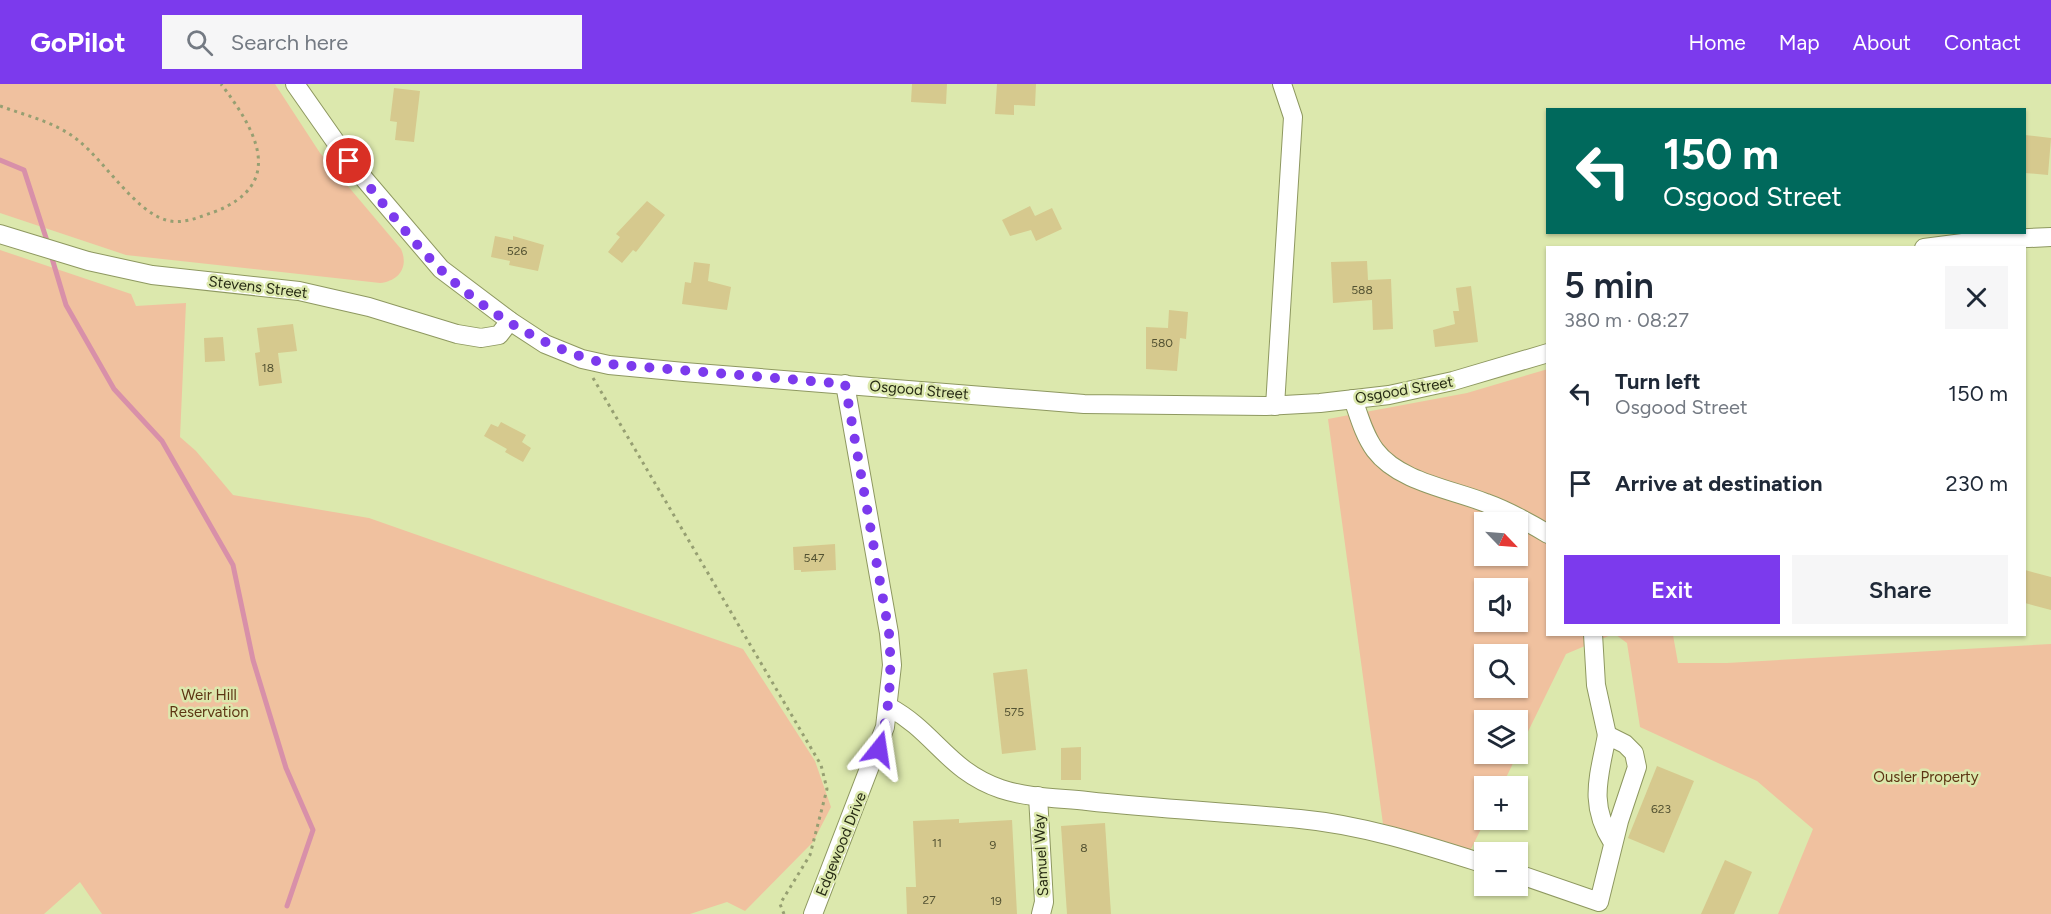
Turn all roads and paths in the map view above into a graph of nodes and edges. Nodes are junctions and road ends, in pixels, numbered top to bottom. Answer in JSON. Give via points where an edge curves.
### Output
{"nodes":[{"id":1,"x":221,"y":84,"type":"edge"},
{"id":2,"x":295,"y":84,"type":"edge"},
{"id":3,"x":1282,"y":84,"type":"edge"},
{"id":4,"x":0,"y":106,"type":"edge"},
{"id":5,"x":0,"y":234,"type":"edge"},
{"id":6,"x":2051,"y":237,"type":"edge"},
{"id":7,"x":1940,"y":246,"type":"edge"},
{"id":8,"x":510,"y":321,"type":"junction"},
{"id":9,"x":1546,"y":354,"type":"edge"},
{"id":10,"x":582,"y":359,"type":"junction"},
{"id":11,"x":845,"y":384,"type":"junction"},
{"id":12,"x":1353,"y":399,"type":"junction"},
{"id":13,"x":1275,"y":406,"type":"junction"},
{"id":14,"x":1546,"y":533,"type":"edge"},
{"id":15,"x":1593,"y":636,"type":"edge"},
{"id":16,"x":889,"y":707,"type":"junction"},
{"id":17,"x":1607,"y":735,"type":"junction"},
{"id":18,"x":1038,"y":796,"type":"junction"},
{"id":19,"x":1613,"y":843,"type":"junction"},
{"id":20,"x":1474,"y":860,"type":"edge"},
{"id":21,"x":1528,"y":878,"type":"edge"},
{"id":22,"x":1600,"y":908,"type":"edge"},
{"id":23,"x":784,"y":914,"type":"edge"},
{"id":24,"x":813,"y":914,"type":"edge"},
{"id":25,"x":1041,"y":914,"type":"edge"}],
"edges":[{"from":1,"to":4,"type":"path","via":[[260,154],[259,174],[242,196],[188,221],[167,221],[147,212],[81,142],[60,127]]},
{"from":2,"to":8,"type":"street","name":"Osgood Street","via":[[356,170],[441,269]]},
{"from":3,"to":13,"type":"street","via":[[1293,117]]},
{"from":5,"to":8,"type":"street","name":"Stevens Street","via":[[88,261],[152,275],[299,291],[457,334],[481,338],[499,335]]},
{"from":6,"to":7,"type":"street"},
{"from":8,"to":10,"type":"street","name":"Osgood Street","via":[[545,344]]},
{"from":9,"to":12,"type":"street","name":"Osgood Street","via":[[1454,381]]},
{"from":10,"to":11,"type":"street","name":"Osgood Street","via":[[630,367]]},
{"from":10,"to":23,"type":"path","via":[[821,765],[828,789],[822,814],[810,855],[780,904]]},
{"from":11,"to":13,"type":"street","name":"Osgood Street","via":[[1084,404]]},
{"from":11,"to":16,"type":"street","name":"Edgewood Drive","via":[[889,633]]},
{"from":12,"to":13,"type":"street","name":"Osgood Street"},
{"from":12,"to":14,"type":"street","via":[[1367,438],[1391,465],[1522,518]]},
{"from":15,"to":17,"type":"street","via":[[1596,685]]},
{"from":16,"to":18,"type":"street","via":[[910,719],[972,778]]},
{"from":16,"to":24,"type":"street","name":"Edgewood Drive","via":[[879,749]]},
{"from":17,"to":19,"type":"street","via":[[1596,790],[1597,809]]},
{"from":17,"to":19,"type":"street","via":[[1634,753],[1637,767]]},
{"from":18,"to":20,"type":"street","via":[[1303,819],[1410,840]]},
{"from":18,"to":25,"type":"street","name":"Samuel Way","via":[[1044,902]]},
{"from":19,"to":22,"type":"street"},
{"from":21,"to":22,"type":"street"}]}
